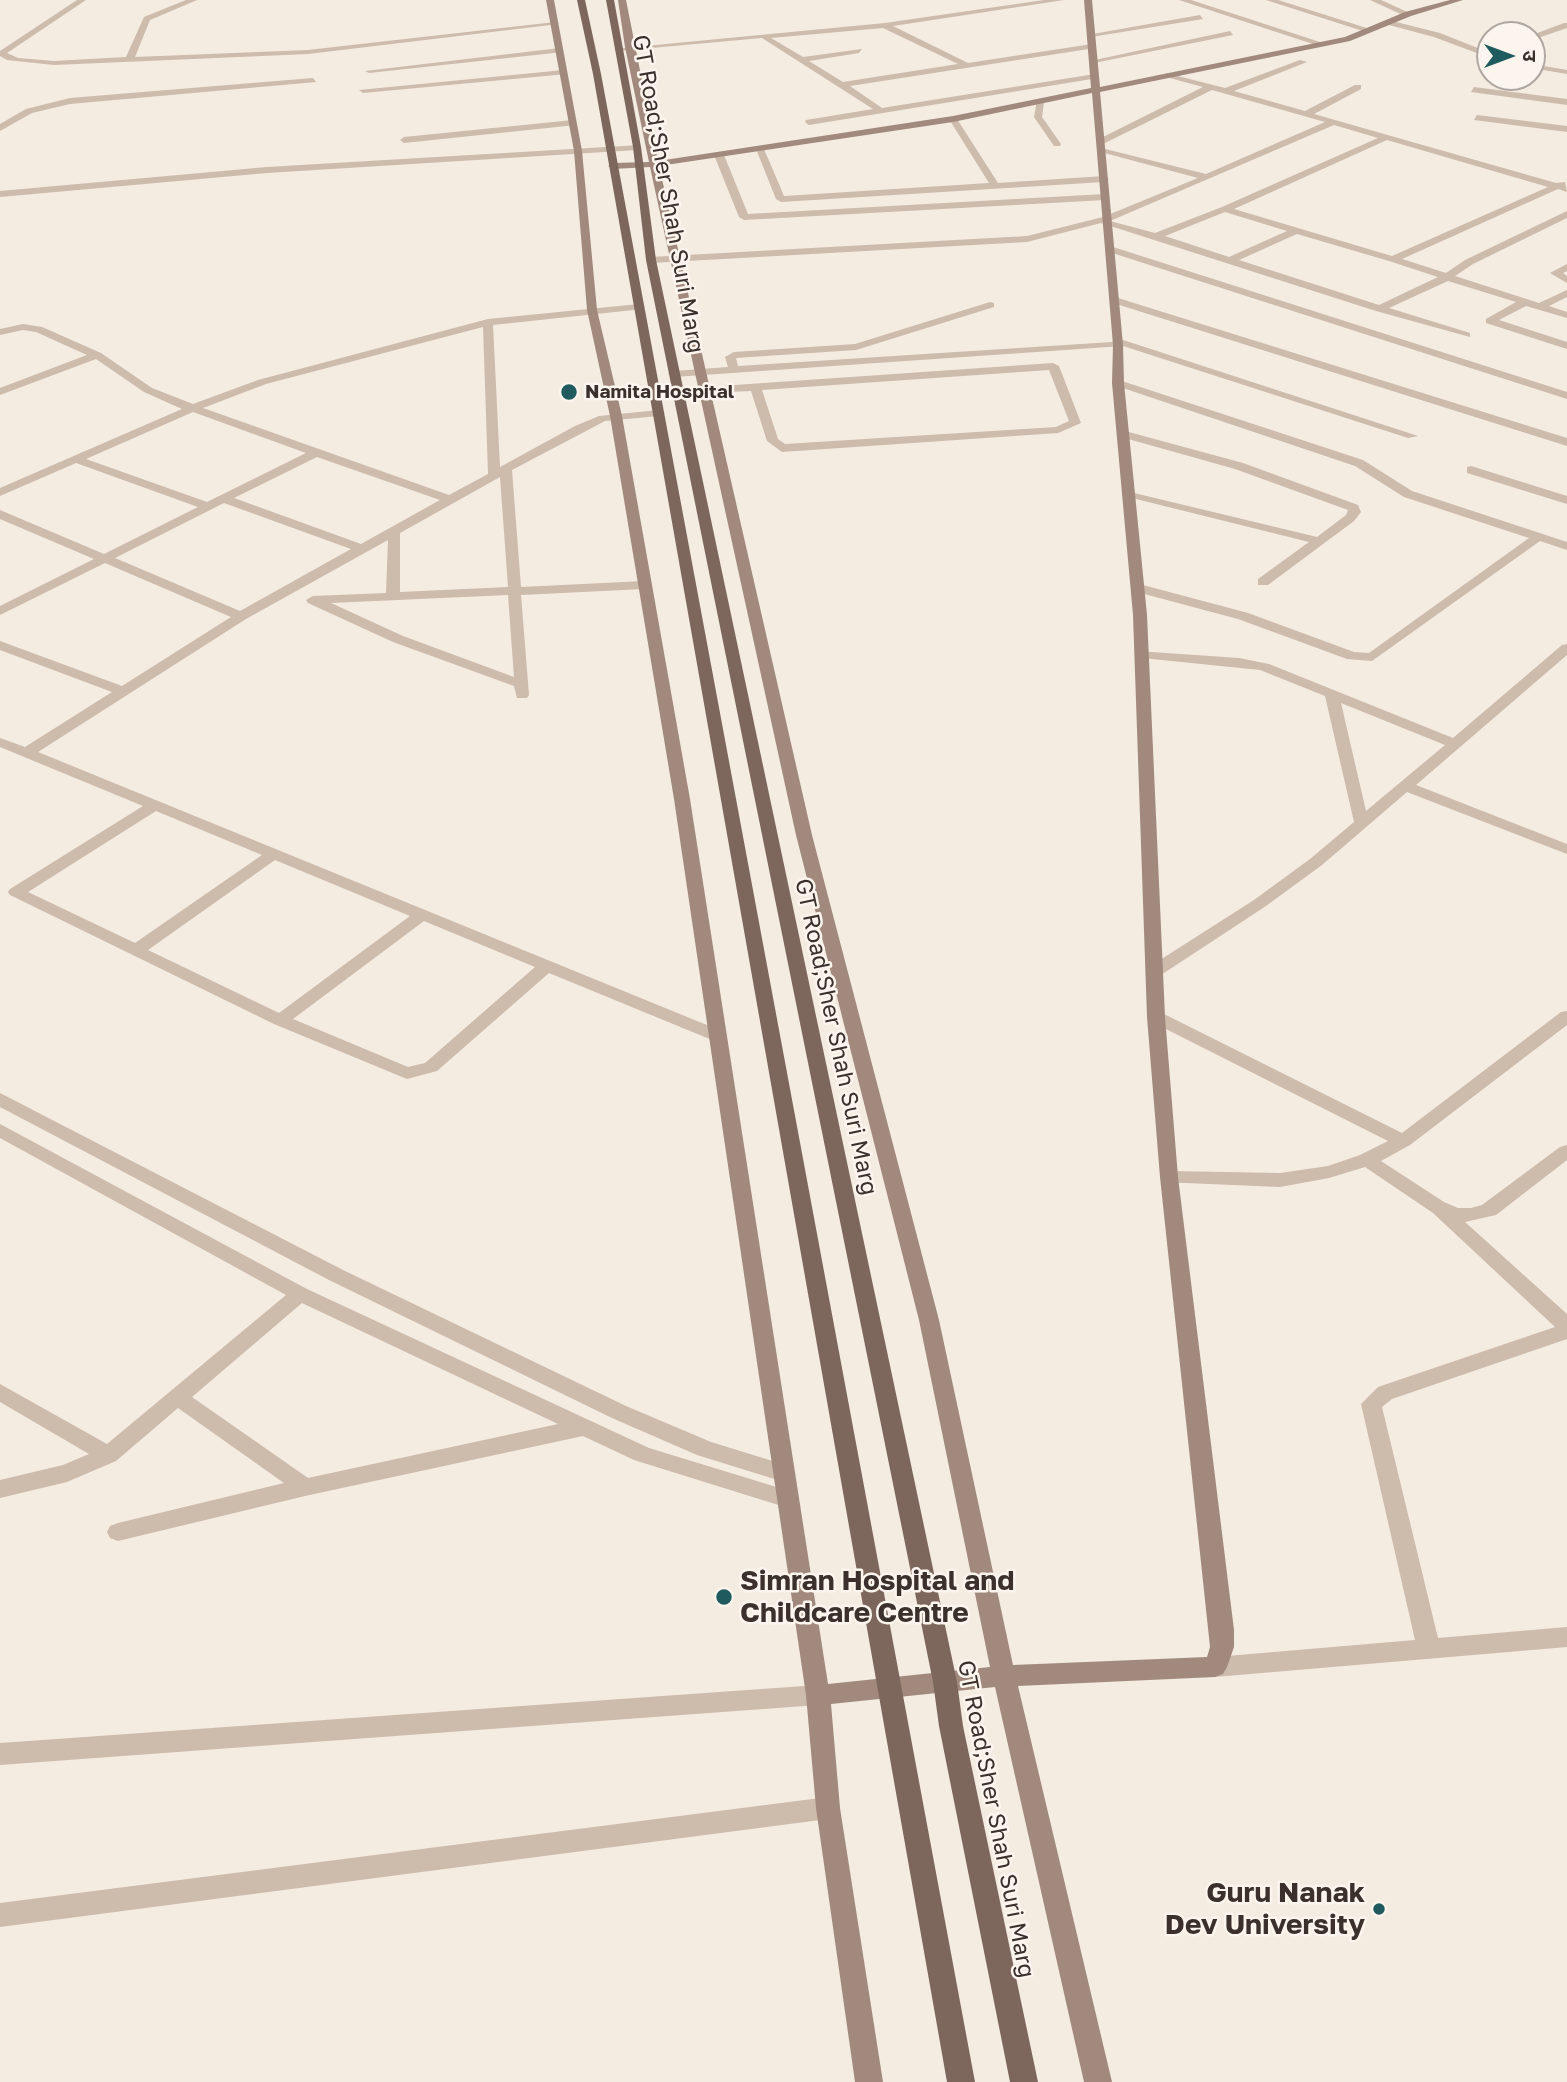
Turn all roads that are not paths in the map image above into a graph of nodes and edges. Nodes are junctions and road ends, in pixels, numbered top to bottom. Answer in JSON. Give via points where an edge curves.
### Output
{"nodes":[{"id":1,"x":82,"y":0,"type":"edge"},
{"id":2,"x":193,"y":0,"type":"edge"},
{"id":3,"x":550,"y":0,"type":"edge"},
{"id":4,"x":581,"y":0,"type":"edge"},
{"id":5,"x":610,"y":0,"type":"edge"},
{"id":6,"x":622,"y":0,"type":"edge"},
{"id":7,"x":1000,"y":0,"type":"edge"},
{"id":8,"x":1060,"y":0,"type":"edge"},
{"id":9,"x":1088,"y":0,"type":"edge"},
{"id":10,"x":1183,"y":0,"type":"edge"},
{"id":11,"x":1270,"y":0,"type":"edge"},
{"id":12,"x":1374,"y":0,"type":"edge"},
{"id":13,"x":1459,"y":0,"type":"edge"},
{"id":14,"x":1014,"y":7,"type":"junction"},
{"id":15,"x":1408,"y":14,"type":"junction"},
{"id":16,"x":1200,"y":17,"type":"dead end"},
{"id":17,"x":1388,"y":22,"type":"junction"},
{"id":18,"x":555,"y":24,"type":"junction"},
{"id":19,"x":886,"y":25,"type":"junction"},
{"id":20,"x":1567,"y":25,"type":"edge"},
{"id":21,"x":1368,"y":30,"type":"junction"},
{"id":22,"x":1230,"y":33,"type":"dead end"},
{"id":23,"x":1546,"y":33,"type":"edge"},
{"id":24,"x":765,"y":37,"type":"junction"},
{"id":25,"x":1322,"y":44,"type":"junction"},
{"id":26,"x":623,"y":48,"type":"junction"},
{"id":27,"x":560,"y":50,"type":"junction"},
{"id":28,"x":1476,"y":50,"type":"edge"},
{"id":29,"x":859,"y":51,"type":"dead end"},
{"id":30,"x":801,"y":60,"type":"junction"},
{"id":31,"x":129,"y":61,"type":"junction"},
{"id":32,"x":1094,"y":62,"type":"junction"},
{"id":33,"x":1303,"y":62,"type":"dead end"},
{"id":34,"x":968,"y":66,"type":"junction"},
{"id":35,"x":1546,"y":68,"type":"edge"},
{"id":36,"x":369,"y":71,"type":"dead end"},
{"id":37,"x":564,"y":72,"type":"junction"},
{"id":38,"x":1567,"y":72,"type":"edge"},
{"id":39,"x":1169,"y":75,"type":"junction"},
{"id":40,"x":313,"y":80,"type":"dead end"},
{"id":41,"x":842,"y":85,"type":"junction"},
{"id":42,"x":1213,"y":86,"type":"junction"},
{"id":43,"x":1358,"y":87,"type":"dead end"},
{"id":44,"x":363,"y":90,"type":"dead end"},
{"id":45,"x":1474,"y":90,"type":"dead end"},
{"id":46,"x":1226,"y":91,"type":"junction"},
{"id":47,"x":1040,"y":102,"type":"junction"},
{"id":48,"x":1567,"y":102,"type":"edge"},
{"id":49,"x":881,"y":111,"type":"junction"},
{"id":50,"x":1305,"y":115,"type":"junction"},
{"id":51,"x":1478,"y":118,"type":"dead end"},
{"id":52,"x":953,"y":119,"type":"junction"},
{"id":53,"x":809,"y":122,"type":"dead end"},
{"id":54,"x":1331,"y":122,"type":"junction"},
{"id":55,"x":573,"y":123,"type":"junction"},
{"id":56,"x":0,"y":128,"type":"edge"},
{"id":57,"x":1567,"y":129,"type":"edge"},
{"id":58,"x":1384,"y":138,"type":"junction"},
{"id":59,"x":404,"y":140,"type":"dead end"},
{"id":60,"x":1057,"y":145,"type":"dead end"},
{"id":61,"x":1100,"y":146,"type":"junction"},
{"id":62,"x":637,"y":147,"type":"junction"},
{"id":63,"x":760,"y":149,"type":"junction"},
{"id":64,"x":578,"y":151,"type":"junction"},
{"id":65,"x":719,"y":155,"type":"junction"},
{"id":66,"x":612,"y":157,"type":"junction"},
{"id":67,"x":647,"y":165,"type":"junction"},
{"id":68,"x":1205,"y":177,"type":"junction"},
{"id":69,"x":1104,"y":179,"type":"junction"},
{"id":70,"x":1564,"y":185,"type":"edge"},
{"id":71,"x":995,"y":186,"type":"junction"},
{"id":72,"x":0,"y":194,"type":"edge"},
{"id":73,"x":1105,"y":197,"type":"junction"},
{"id":74,"x":1225,"y":209,"type":"junction"},
{"id":75,"x":1567,"y":214,"type":"edge"},
{"id":76,"x":1106,"y":221,"type":"junction"},
{"id":77,"x":1297,"y":230,"type":"junction"},
{"id":78,"x":1156,"y":236,"type":"junction"},
{"id":79,"x":1110,"y":249,"type":"junction"},
{"id":80,"x":674,"y":258,"type":"junction"},
{"id":81,"x":1393,"y":259,"type":"junction"},
{"id":82,"x":651,"y":260,"type":"junction"},
{"id":83,"x":1230,"y":260,"type":"junction"},
{"id":84,"x":1567,"y":267,"type":"edge"},
{"id":85,"x":1447,"y":277,"type":"junction"},
{"id":86,"x":1567,"y":280,"type":"edge"},
{"id":87,"x":1567,"y":293,"type":"edge"},
{"id":88,"x":1114,"y":300,"type":"junction"},
{"id":89,"x":1525,"y":302,"type":"junction"},
{"id":90,"x":990,"y":305,"type":"dead end"},
{"id":91,"x":639,"y":307,"type":"junction"},
{"id":92,"x":1538,"y":307,"type":"junction"},
{"id":93,"x":1380,"y":309,"type":"junction"},
{"id":94,"x":592,"y":310,"type":"junction"},
{"id":95,"x":1567,"y":315,"type":"edge"},
{"id":96,"x":488,"y":322,"type":"junction"},
{"id":97,"x":1478,"y":328,"type":"junction"},
{"id":98,"x":0,"y":332,"type":"edge"},
{"id":99,"x":1455,"y":341,"type":"dead end"},
{"id":100,"x":1117,"y":343,"type":"junction"},
{"id":101,"x":1567,"y":346,"type":"edge"},
{"id":102,"x":834,"y":349,"type":"junction"},
{"id":103,"x":97,"y":355,"type":"junction"},
{"id":104,"x":838,"y":363,"type":"junction"},
{"id":105,"x":734,"y":370,"type":"junction"},
{"id":106,"x":702,"y":372,"type":"junction"},
{"id":107,"x":674,"y":374,"type":"junction"},
{"id":108,"x":1118,"y":383,"type":"junction"},
{"id":109,"x":754,"y":387,"type":"junction"},
{"id":110,"x":706,"y":390,"type":"junction"},
{"id":111,"x":0,"y":392,"type":"edge"},
{"id":112,"x":1567,"y":396,"type":"edge"},
{"id":113,"x":191,"y":409,"type":"junction"},
{"id":114,"x":659,"y":413,"type":"junction"},
{"id":115,"x":616,"y":416,"type":"junction"},
{"id":116,"x":1125,"y":435,"type":"junction"},
{"id":117,"x":1412,"y":436,"type":"dead end"},
{"id":118,"x":1567,"y":442,"type":"edge"},
{"id":119,"x":315,"y":453,"type":"junction"},
{"id":120,"x":75,"y":460,"type":"junction"},
{"id":121,"x":1471,"y":470,"type":"dead end"},
{"id":122,"x":500,"y":473,"type":"junction"},
{"id":123,"x":0,"y":492,"type":"edge"},
{"id":124,"x":1130,"y":496,"type":"junction"},
{"id":125,"x":224,"y":499,"type":"junction"},
{"id":126,"x":451,"y":500,"type":"junction"},
{"id":127,"x":1567,"y":500,"type":"edge"},
{"id":128,"x":209,"y":507,"type":"junction"},
{"id":129,"x":0,"y":514,"type":"edge"},
{"id":130,"x":394,"y":531,"type":"junction"},
{"id":131,"x":1538,"y":537,"type":"junction"},
{"id":132,"x":1319,"y":541,"type":"junction"},
{"id":133,"x":1567,"y":546,"type":"edge"},
{"id":134,"x":362,"y":549,"type":"junction"},
{"id":135,"x":105,"y":559,"type":"junction"},
{"id":136,"x":1263,"y":582,"type":"dead end"},
{"id":137,"x":644,"y":585,"type":"junction"},
{"id":138,"x":1138,"y":588,"type":"junction"},
{"id":139,"x":288,"y":589,"type":"junction"},
{"id":140,"x":514,"y":592,"type":"junction"},
{"id":141,"x":393,"y":597,"type":"junction"},
{"id":142,"x":313,"y":600,"type":"junction"},
{"id":143,"x":0,"y":611,"type":"edge"},
{"id":144,"x":241,"y":616,"type":"junction"},
{"id":145,"x":0,"y":645,"type":"edge"},
{"id":146,"x":1567,"y":648,"type":"edge"},
{"id":147,"x":1142,"y":654,"type":"junction"},
{"id":148,"x":123,"y":691,"type":"junction"},
{"id":149,"x":1332,"y":694,"type":"junction"},
{"id":150,"x":0,"y":742,"type":"edge"},
{"id":151,"x":1456,"y":744,"type":"junction"},
{"id":152,"x":28,"y":752,"type":"junction"},
{"id":153,"x":1406,"y":786,"type":"junction"},
{"id":154,"x":155,"y":805,"type":"junction"},
{"id":155,"x":1362,"y":821,"type":"junction"},
{"id":156,"x":1567,"y":849,"type":"edge"},
{"id":157,"x":274,"y":854,"type":"junction"},
{"id":158,"x":8,"y":888,"type":"edge"},
{"id":159,"x":422,"y":915,"type":"junction"},
{"id":160,"x":137,"y":950,"type":"junction"},
{"id":161,"x":547,"y":966,"type":"junction"},
{"id":162,"x":1155,"y":971,"type":"junction"},
{"id":163,"x":1567,"y":1016,"type":"edge"},
{"id":164,"x":1157,"y":1017,"type":"junction"},
{"id":165,"x":280,"y":1020,"type":"junction"},
{"id":166,"x":718,"y":1036,"type":"junction"},
{"id":167,"x":0,"y":1099,"type":"edge"},
{"id":168,"x":0,"y":1130,"type":"edge"},
{"id":169,"x":1403,"y":1141,"type":"junction"},
{"id":170,"x":1567,"y":1151,"type":"edge"},
{"id":171,"x":1367,"y":1160,"type":"junction"},
{"id":172,"x":1169,"y":1177,"type":"junction"},
{"id":173,"x":1437,"y":1207,"type":"junction"},
{"id":174,"x":300,"y":1294,"type":"junction"},
{"id":175,"x":1567,"y":1329,"type":"edge"},
{"id":176,"x":0,"y":1392,"type":"edge"},
{"id":177,"x":177,"y":1397,"type":"junction"},
{"id":178,"x":584,"y":1427,"type":"junction"},
{"id":179,"x":107,"y":1455,"type":"junction"},
{"id":180,"x":784,"y":1473,"type":"junction"},
{"id":181,"x":305,"y":1487,"type":"junction"},
{"id":182,"x":0,"y":1489,"type":"edge"},
{"id":183,"x":788,"y":1499,"type":"junction"},
{"id":184,"x":118,"y":1532,"type":"dead end"},
{"id":185,"x":1567,"y":1637,"type":"edge"},
{"id":186,"x":1429,"y":1650,"type":"junction"},
{"id":187,"x":1214,"y":1667,"type":"junction"},
{"id":188,"x":1004,"y":1676,"type":"junction"},
{"id":189,"x":945,"y":1682,"type":"junction"},
{"id":190,"x":891,"y":1686,"type":"junction"},
{"id":191,"x":818,"y":1695,"type":"junction"},
{"id":192,"x":0,"y":1754,"type":"edge"},
{"id":193,"x":828,"y":1808,"type":"junction"},
{"id":194,"x":0,"y":1915,"type":"edge"},
{"id":195,"x":869,"y":2082,"type":"edge"},
{"id":196,"x":961,"y":2082,"type":"edge"},
{"id":197,"x":1024,"y":2082,"type":"edge"},
{"id":198,"x":1098,"y":2082,"type":"edge"}],
"edges":[{"from":1,"to":31,"type":"street","via":[[2,53],[32,62]]},
{"from":2,"to":31,"type":"street","via":[[147,19]]},
{"from":3,"to":18,"type":"main road"},
{"from":4,"to":66,"type":"main road","name":"GT Road;Sher Shah Suri Marg"},
{"from":5,"to":26,"type":"main road","name":"GT Road;Sher Shah Suri Marg"},
{"from":6,"to":26,"type":"main road"},
{"from":7,"to":14,"type":"street"},
{"from":8,"to":14,"type":"street"},
{"from":9,"to":32,"type":"main road"},
{"from":10,"to":25,"type":"street"},
{"from":11,"to":21,"type":"street"},
{"from":12,"to":15,"type":"street"},
{"from":13,"to":15,"type":"main road"},
{"from":14,"to":19,"type":"street"},
{"from":15,"to":17,"type":"main road"},
{"from":16,"to":32,"type":"street"},
{"from":17,"to":21,"type":"main road"},
{"from":17,"to":28,"type":"street"},
{"from":18,"to":27,"type":"main road"},
{"from":18,"to":31,"type":"street","via":[[330,50]]},
{"from":19,"to":24,"type":"street"},
{"from":19,"to":34,"type":"street"},
{"from":20,"to":23,"type":"street"},
{"from":21,"to":25,"type":"main road"},
{"from":22,"to":32,"type":"street"},
{"from":24,"to":26,"type":"street"},
{"from":24,"to":30,"type":"street"},
{"from":25,"to":39,"type":"main road"},
{"from":26,"to":62,"type":"main road","name":"GT Road;Sher Shah Suri Marg"},
{"from":26,"to":67,"type":"main road"},
{"from":27,"to":36,"type":"street"},
{"from":27,"to":37,"type":"main road"},
{"from":29,"to":30,"type":"street"},
{"from":30,"to":41,"type":"street"},
{"from":32,"to":34,"type":"street"},
{"from":32,"to":39,"type":"main road"},
{"from":32,"to":47,"type":"main road"},
{"from":32,"to":49,"type":"street"},
{"from":32,"to":61,"type":"main road"},
{"from":33,"to":46,"type":"street"},
{"from":34,"to":41,"type":"street"},
{"from":35,"to":38,"type":"street"},
{"from":37,"to":44,"type":"street"},
{"from":37,"to":55,"type":"main road"},
{"from":39,"to":42,"type":"street"},
{"from":40,"to":56,"type":"street","via":[[70,101],[29,111]]},
{"from":41,"to":49,"type":"street"},
{"from":42,"to":46,"type":"street"},
{"from":42,"to":61,"type":"street"},
{"from":43,"to":50,"type":"street"},
{"from":45,"to":48,"type":"street"},
{"from":46,"to":50,"type":"street"},
{"from":47,"to":52,"type":"main road"},
{"from":47,"to":60,"type":"street","via":[[1038,117]]},
{"from":49,"to":53,"type":"street"},
{"from":50,"to":54,"type":"street"},
{"from":51,"to":57,"type":"street"},
{"from":52,"to":63,"type":"main road"},
{"from":52,"to":71,"type":"street"},
{"from":54,"to":58,"type":"street"},
{"from":54,"to":68,"type":"street"},
{"from":55,"to":59,"type":"street"},
{"from":55,"to":64,"type":"main road"},
{"from":58,"to":70,"type":"street"},
{"from":58,"to":74,"type":"street"},
{"from":61,"to":68,"type":"street"},
{"from":61,"to":69,"type":"main road"},
{"from":62,"to":66,"type":"street"},
{"from":62,"to":67,"type":"main road","name":"GT Road;Sher Shah Suri Marg"},
{"from":63,"to":65,"type":"main road"},
{"from":63,"to":71,"type":"street","via":[[781,199]]},
{"from":64,"to":66,"type":"street"},
{"from":64,"to":72,"type":"street","via":[[267,170]]},
{"from":64,"to":94,"type":"main road"},
{"from":65,"to":67,"type":"main road"},
{"from":65,"to":73,"type":"street","via":[[744,217]]},
{"from":66,"to":67,"type":"main road"},
{"from":66,"to":91,"type":"main road","name":"GT Road;Sher Shah Suri Marg"},
{"from":67,"to":80,"type":"main road"},
{"from":67,"to":82,"type":"main road","name":"GT Road;Sher Shah Suri Marg"},
{"from":68,"to":76,"type":"street"},
{"from":69,"to":71,"type":"street"},
{"from":69,"to":73,"type":"main road"},
{"from":70,"to":81,"type":"street"},
{"from":73,"to":76,"type":"main road"},
{"from":74,"to":77,"type":"street"},
{"from":74,"to":78,"type":"street"},
{"from":75,"to":85,"type":"street"},
{"from":76,"to":78,"type":"street"},
{"from":76,"to":79,"type":"main road"},
{"from":76,"to":80,"type":"street","via":[[1017,241]]},
{"from":77,"to":81,"type":"street"},
{"from":77,"to":83,"type":"street"},
{"from":78,"to":83,"type":"street"},
{"from":79,"to":88,"type":"main road"},
{"from":79,"to":112,"type":"street","via":[[1439,351]]},
{"from":80,"to":82,"type":"street"},
{"from":80,"to":106,"type":"main road"},
{"from":81,"to":85,"type":"street"},
{"from":82,"to":107,"type":"main road","name":"GT Road;Sher Shah Suri Marg"},
{"from":83,"to":93,"type":"street"},
{"from":84,"to":86,"type":"street","via":[[1555,273]]},
{"from":85,"to":89,"type":"street"},
{"from":85,"to":93,"type":"street"},
{"from":87,"to":92,"type":"street"},
{"from":88,"to":100,"type":"main road"},
{"from":88,"to":118,"type":"street"},
{"from":89,"to":92,"type":"street"},
{"from":89,"to":97,"type":"street"},
{"from":90,"to":102,"type":"street","via":[[856,347]]},
{"from":91,"to":94,"type":"street"},
{"from":91,"to":114,"type":"main road","name":"GT Road;Sher Shah Suri Marg"},
{"from":92,"to":95,"type":"street"},
{"from":93,"to":97,"type":"street"},
{"from":94,"to":96,"type":"street"},
{"from":94,"to":115,"type":"main road"},
{"from":96,"to":113,"type":"street","via":[[262,382]]},
{"from":96,"to":122,"type":"street"},
{"from":97,"to":99,"type":"street"},
{"from":97,"to":101,"type":"street"},
{"from":98,"to":103,"type":"street","via":[[38,329]]},
{"from":100,"to":104,"type":"street"},
{"from":100,"to":108,"type":"main road"},
{"from":100,"to":117,"type":"street"},
{"from":102,"to":104,"type":"street"},
{"from":102,"to":105,"type":"street","via":[[734,355],[730,357]]},
{"from":103,"to":111,"type":"street"},
{"from":103,"to":113,"type":"street","via":[[148,390]]},
{"from":104,"to":105,"type":"street"},
{"from":105,"to":106,"type":"street"},
{"from":106,"to":107,"type":"street"},
{"from":106,"to":110,"type":"main road"},
{"from":107,"to":189,"type":"main road","name":"GT Road;Sher Shah Suri Marg"},
{"from":108,"to":116,"type":"main road"},
{"from":108,"to":131,"type":"street","via":[[1359,463],[1408,494]]},
{"from":109,"to":109,"type":"street","via":[[1053,366],[1075,423],[1058,430],[782,448],[773,441]]},
{"from":109,"to":110,"type":"street"},
{"from":110,"to":188,"type":"main road","via":[[804,835],[929,1320]]},
{"from":113,"to":119,"type":"street"},
{"from":113,"to":120,"type":"street"},
{"from":114,"to":115,"type":"street"},
{"from":114,"to":190,"type":"main road","name":"GT Road;Sher Shah Suri Marg"},
{"from":115,"to":122,"type":"street","via":[[591,422]]},
{"from":115,"to":137,"type":"main road"},
{"from":116,"to":124,"type":"main road"},
{"from":116,"to":132,"type":"street","via":[[1239,466],[1354,508],[1350,518]]},
{"from":119,"to":125,"type":"street"},
{"from":119,"to":126,"type":"street"},
{"from":120,"to":123,"type":"street"},
{"from":120,"to":128,"type":"street"},
{"from":121,"to":127,"type":"street"},
{"from":122,"to":126,"type":"street"},
{"from":122,"to":140,"type":"street"},
{"from":124,"to":132,"type":"street"},
{"from":124,"to":138,"type":"main road"},
{"from":125,"to":128,"type":"street"},
{"from":125,"to":134,"type":"street"},
{"from":126,"to":130,"type":"street"},
{"from":128,"to":135,"type":"street"},
{"from":129,"to":135,"type":"street"},
{"from":130,"to":134,"type":"street"},
{"from":130,"to":141,"type":"street"},
{"from":131,"to":133,"type":"street"},
{"from":131,"to":138,"type":"street","via":[[1372,657],[1352,656],[1243,616]]},
{"from":132,"to":136,"type":"street"},
{"from":134,"to":139,"type":"street"},
{"from":135,"to":143,"type":"street"},
{"from":135,"to":144,"type":"street"},
{"from":137,"to":140,"type":"street"},
{"from":137,"to":166,"type":"main road"},
{"from":138,"to":147,"type":"main road"},
{"from":139,"to":142,"type":"street"},
{"from":139,"to":144,"type":"street"},
{"from":140,"to":141,"type":"street"},
{"from":140,"to":142,"type":"street","via":[[521,689]]},
{"from":141,"to":142,"type":"street"},
{"from":144,"to":148,"type":"street"},
{"from":145,"to":148,"type":"street"},
{"from":146,"to":151,"type":"street"},
{"from":147,"to":149,"type":"street","via":[[1264,667]]},
{"from":147,"to":162,"type":"main road"},
{"from":148,"to":152,"type":"street"},
{"from":149,"to":151,"type":"street"},
{"from":149,"to":155,"type":"street"},
{"from":150,"to":152,"type":"street"},
{"from":151,"to":153,"type":"street"},
{"from":152,"to":154,"type":"street"},
{"from":153,"to":155,"type":"street"},
{"from":153,"to":156,"type":"street"},
{"from":154,"to":157,"type":"street"},
{"from":154,"to":158,"type":"street"},
{"from":155,"to":162,"type":"street","via":[[1261,903]]},
{"from":157,"to":159,"type":"street"},
{"from":157,"to":160,"type":"street"},
{"from":158,"to":160,"type":"street"},
{"from":159,"to":161,"type":"street"},
{"from":159,"to":165,"type":"street"},
{"from":160,"to":165,"type":"street"},
{"from":161,"to":165,"type":"street","via":[[431,1068],[419,1072],[396,1070]]},
{"from":161,"to":166,"type":"street"},
{"from":162,"to":164,"type":"main road"},
{"from":163,"to":169,"type":"street"},
{"from":164,"to":169,"type":"street"},
{"from":164,"to":172,"type":"main road"},
{"from":166,"to":180,"type":"main road"},
{"from":167,"to":180,"type":"street","via":[[336,1275],[618,1412],[705,1449]]},
{"from":168,"to":174,"type":"street"},
{"from":169,"to":171,"type":"street"},
{"from":170,"to":173,"type":"street","via":[[1489,1210],[1456,1215]]},
{"from":171,"to":172,"type":"street","via":[[1280,1180]]},
{"from":171,"to":173,"type":"street"},
{"from":172,"to":187,"type":"main road","via":[[1222,1630],[1222,1647]]},
{"from":173,"to":175,"type":"street"},
{"from":174,"to":177,"type":"street"},
{"from":174,"to":178,"type":"street"},
{"from":175,"to":186,"type":"street","via":[[1385,1393],[1371,1404]]},
{"from":176,"to":179,"type":"street"},
{"from":177,"to":179,"type":"street"},
{"from":177,"to":181,"type":"street"},
{"from":178,"to":181,"type":"street"},
{"from":178,"to":183,"type":"street","via":[[642,1454]]},
{"from":179,"to":182,"type":"street","via":[[67,1473]]},
{"from":180,"to":183,"type":"main road"},
{"from":181,"to":184,"type":"street"},
{"from":183,"to":191,"type":"main road"},
{"from":185,"to":186,"type":"street"},
{"from":186,"to":187,"type":"street"},
{"from":187,"to":188,"type":"main road"},
{"from":188,"to":189,"type":"main road"},
{"from":188,"to":198,"type":"main road"},
{"from":189,"to":190,"type":"main road"},
{"from":189,"to":197,"type":"main road","name":"GT Road;Sher Shah Suri Marg"},
{"from":190,"to":191,"type":"main road"},
{"from":190,"to":196,"type":"main road","name":"GT Road;Sher Shah Suri Marg"},
{"from":191,"to":192,"type":"street"},
{"from":191,"to":193,"type":"main road"},
{"from":193,"to":194,"type":"street"},
{"from":193,"to":195,"type":"main road"}]}
